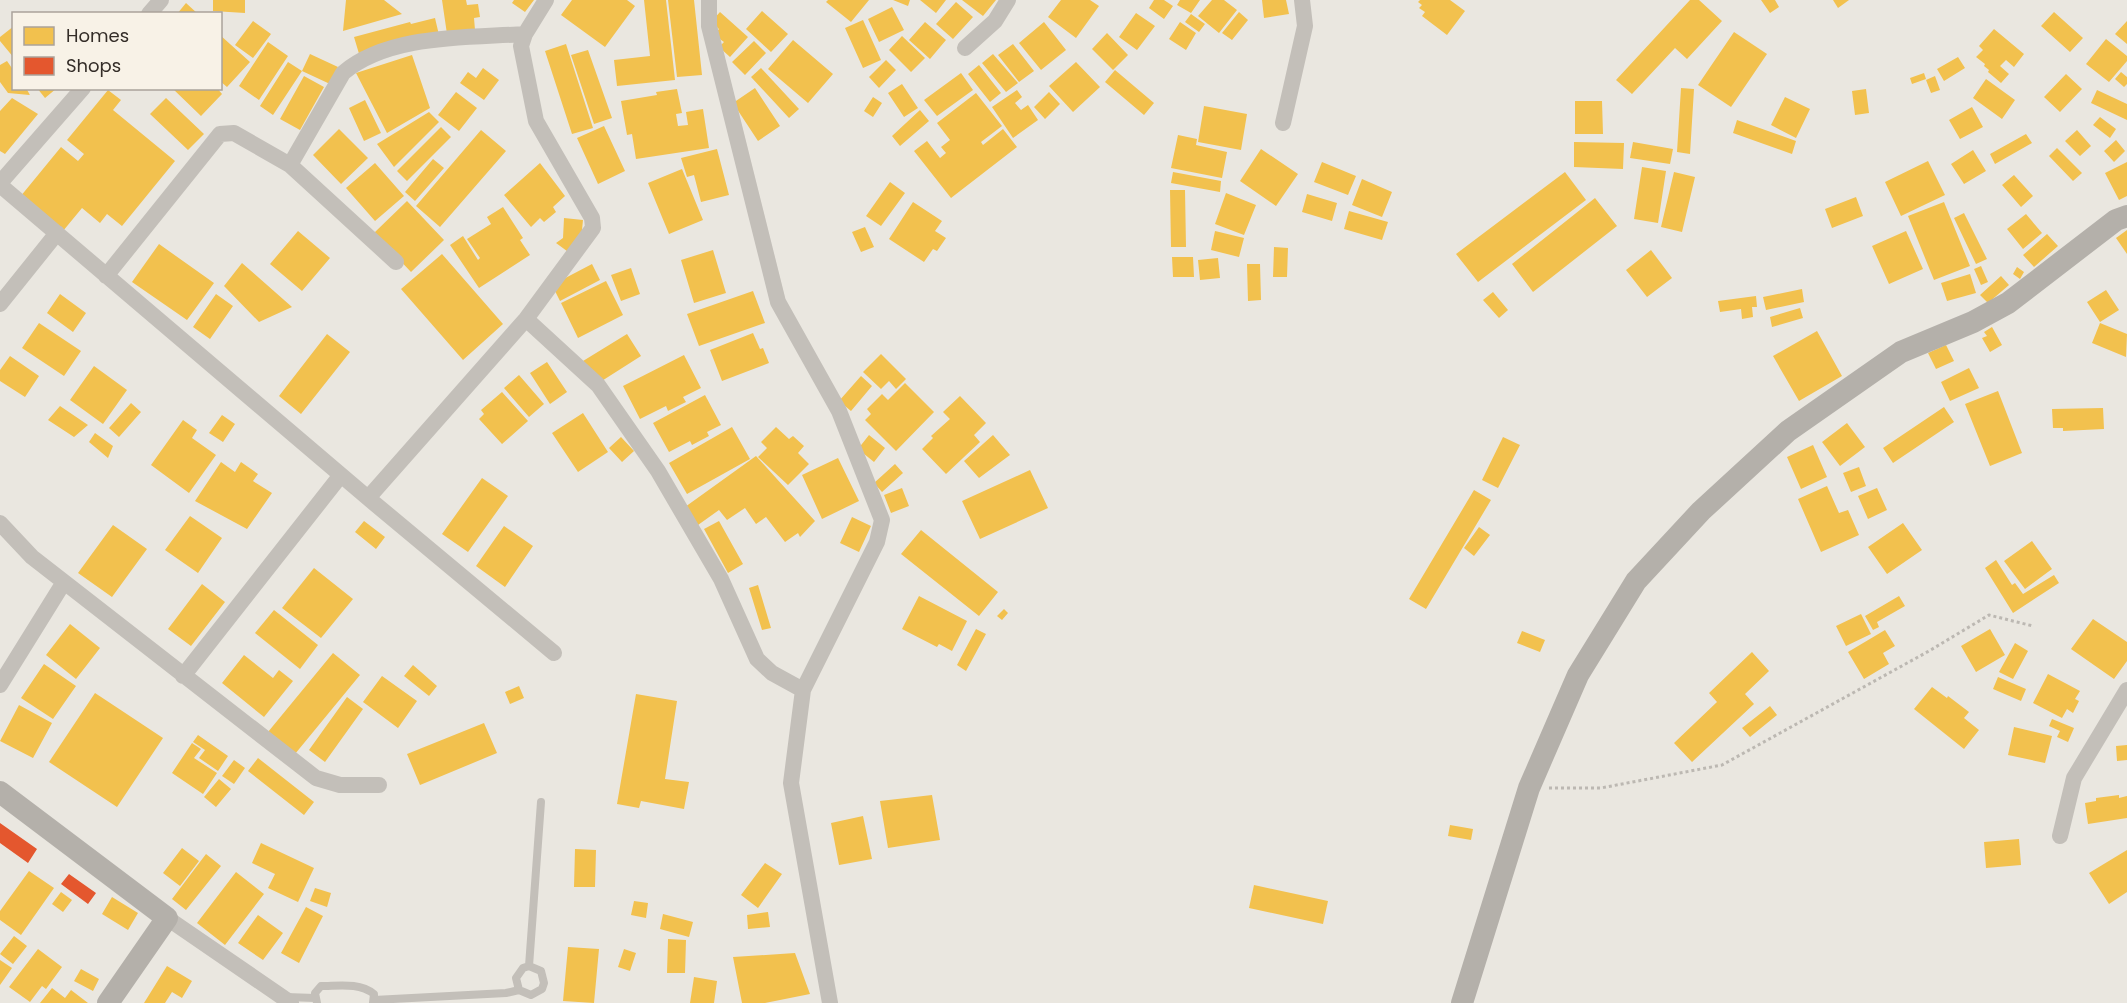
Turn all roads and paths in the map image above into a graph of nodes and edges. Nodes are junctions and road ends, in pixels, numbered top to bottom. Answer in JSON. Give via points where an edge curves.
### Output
{"nodes":[{"id":1,"x":161,"y":0,"type":"edge"},
{"id":2,"x":546,"y":0,"type":"edge"},
{"id":3,"x":709,"y":0,"type":"edge"},
{"id":4,"x":1008,"y":0,"type":"edge"},
{"id":5,"x":1302,"y":0,"type":"edge"},
{"id":6,"x":151,"y":12,"type":"edge"},
{"id":7,"x":525,"y":34,"type":"junction"},
{"id":8,"x":965,"y":48,"type":"dead end"},
{"id":9,"x":81,"y":90,"type":"edge"},
{"id":10,"x":1283,"y":123,"type":"dead end"},
{"id":11,"x":290,"y":165,"type":"junction"},
{"id":12,"x":0,"y":184,"type":"edge"},
{"id":13,"x":2127,"y":216,"type":"edge"},
{"id":14,"x":57,"y":233,"type":"junction"},
{"id":15,"x":396,"y":262,"type":"dead end"},
{"id":16,"x":106,"y":276,"type":"junction"},
{"id":17,"x":0,"y":304,"type":"edge"},
{"id":18,"x":526,"y":319,"type":"junction"},
{"id":19,"x":341,"y":475,"type":"junction"},
{"id":20,"x":368,"y":498,"type":"junction"},
{"id":21,"x":0,"y":523,"type":"edge"},
{"id":22,"x":64,"y":582,"type":"junction"},
{"id":23,"x":2033,"y":626,"type":"dead end"},
{"id":24,"x":554,"y":653,"type":"dead end"},
{"id":25,"x":183,"y":676,"type":"junction"},
{"id":26,"x":0,"y":685,"type":"edge"},
{"id":27,"x":803,"y":690,"type":"junction"},
{"id":28,"x":2127,"y":690,"type":"edge"},
{"id":29,"x":379,"y":785,"type":"dead end"},
{"id":30,"x":1529,"y":788,"type":"junction"},
{"id":31,"x":0,"y":792,"type":"edge"},
{"id":32,"x":541,"y":802,"type":"dead end"},
{"id":33,"x":2060,"y":836,"type":"dead end"},
{"id":34,"x":167,"y":918,"type":"junction"},
{"id":35,"x":529,"y":966,"type":"junction"},
{"id":36,"x":522,"y":992,"type":"junction"},
{"id":37,"x":287,"y":1000,"type":"edge"},
{"id":38,"x":316,"y":1001,"type":"edge"},
{"id":39,"x":374,"y":1001,"type":"edge"},
{"id":40,"x":108,"y":1003,"type":"edge"},
{"id":41,"x":532,"y":1003,"type":"edge"},
{"id":42,"x":830,"y":1003,"type":"edge"},
{"id":43,"x":1462,"y":1003,"type":"edge"}],
"edges":[{"from":1,"to":6,"type":"street"},
{"from":2,"to":7,"type":"street"},
{"from":3,"to":27,"type":"street","via":[[709,26],[778,302],[839,411],[882,520],[877,542]]},
{"from":4,"to":8,"type":"street","via":[[995,21]]},
{"from":5,"to":10,"type":"street","via":[[1305,26]]},
{"from":7,"to":11,"type":"street","via":[[421,41],[356,62],[343,73]]},
{"from":7,"to":18,"type":"street","via":[[521,46],[536,121],[592,218],[593,228]]},
{"from":9,"to":12,"type":"street"},
{"from":11,"to":15,"type":"street"},
{"from":11,"to":16,"type":"street","via":[[234,133],[220,134]]},
{"from":12,"to":14,"type":"street"},
{"from":13,"to":30,"type":"street","via":[[2116,220],[2008,303],[1901,352],[1788,431],[1701,510],[1636,581],[1578,675]]},
{"from":14,"to":16,"type":"street"},
{"from":14,"to":17,"type":"street"},
{"from":16,"to":19,"type":"street"},
{"from":18,"to":20,"type":"street"},
{"from":18,"to":27,"type":"street","via":[[598,386],[658,471],[721,579],[757,659],[772,673]]},
{"from":19,"to":20,"type":"street"},
{"from":19,"to":25,"type":"street"},
{"from":20,"to":24,"type":"street"},
{"from":21,"to":22,"type":"street","via":[[32,557]]},
{"from":22,"to":25,"type":"street"},
{"from":22,"to":26,"type":"street"},
{"from":23,"to":30,"type":"path","via":[[1989,615],[1722,765],[1600,788]]},
{"from":25,"to":29,"type":"street","via":[[316,778],[340,785]]},
{"from":27,"to":42,"type":"street","via":[[791,783]]},
{"from":28,"to":33,"type":"street","via":[[2074,778]]},
{"from":30,"to":43,"type":"street"},
{"from":31,"to":34,"type":"street"},
{"from":32,"to":35,"type":"lane"},
{"from":34,"to":37,"type":"street"},
{"from":34,"to":40,"type":"street"},
{"from":35,"to":36,"type":"lane","via":[[516,978]]},
{"from":35,"to":36,"type":"lane","via":[[541,971],[544,983],[537,993]]},
{"from":36,"to":39,"type":"lane"},
{"from":36,"to":41,"type":"lane"},
{"from":37,"to":38,"type":"lane"},
{"from":38,"to":39,"type":"lane","via":[[315,993],[321,986],[356,986],[374,993]]}]}
